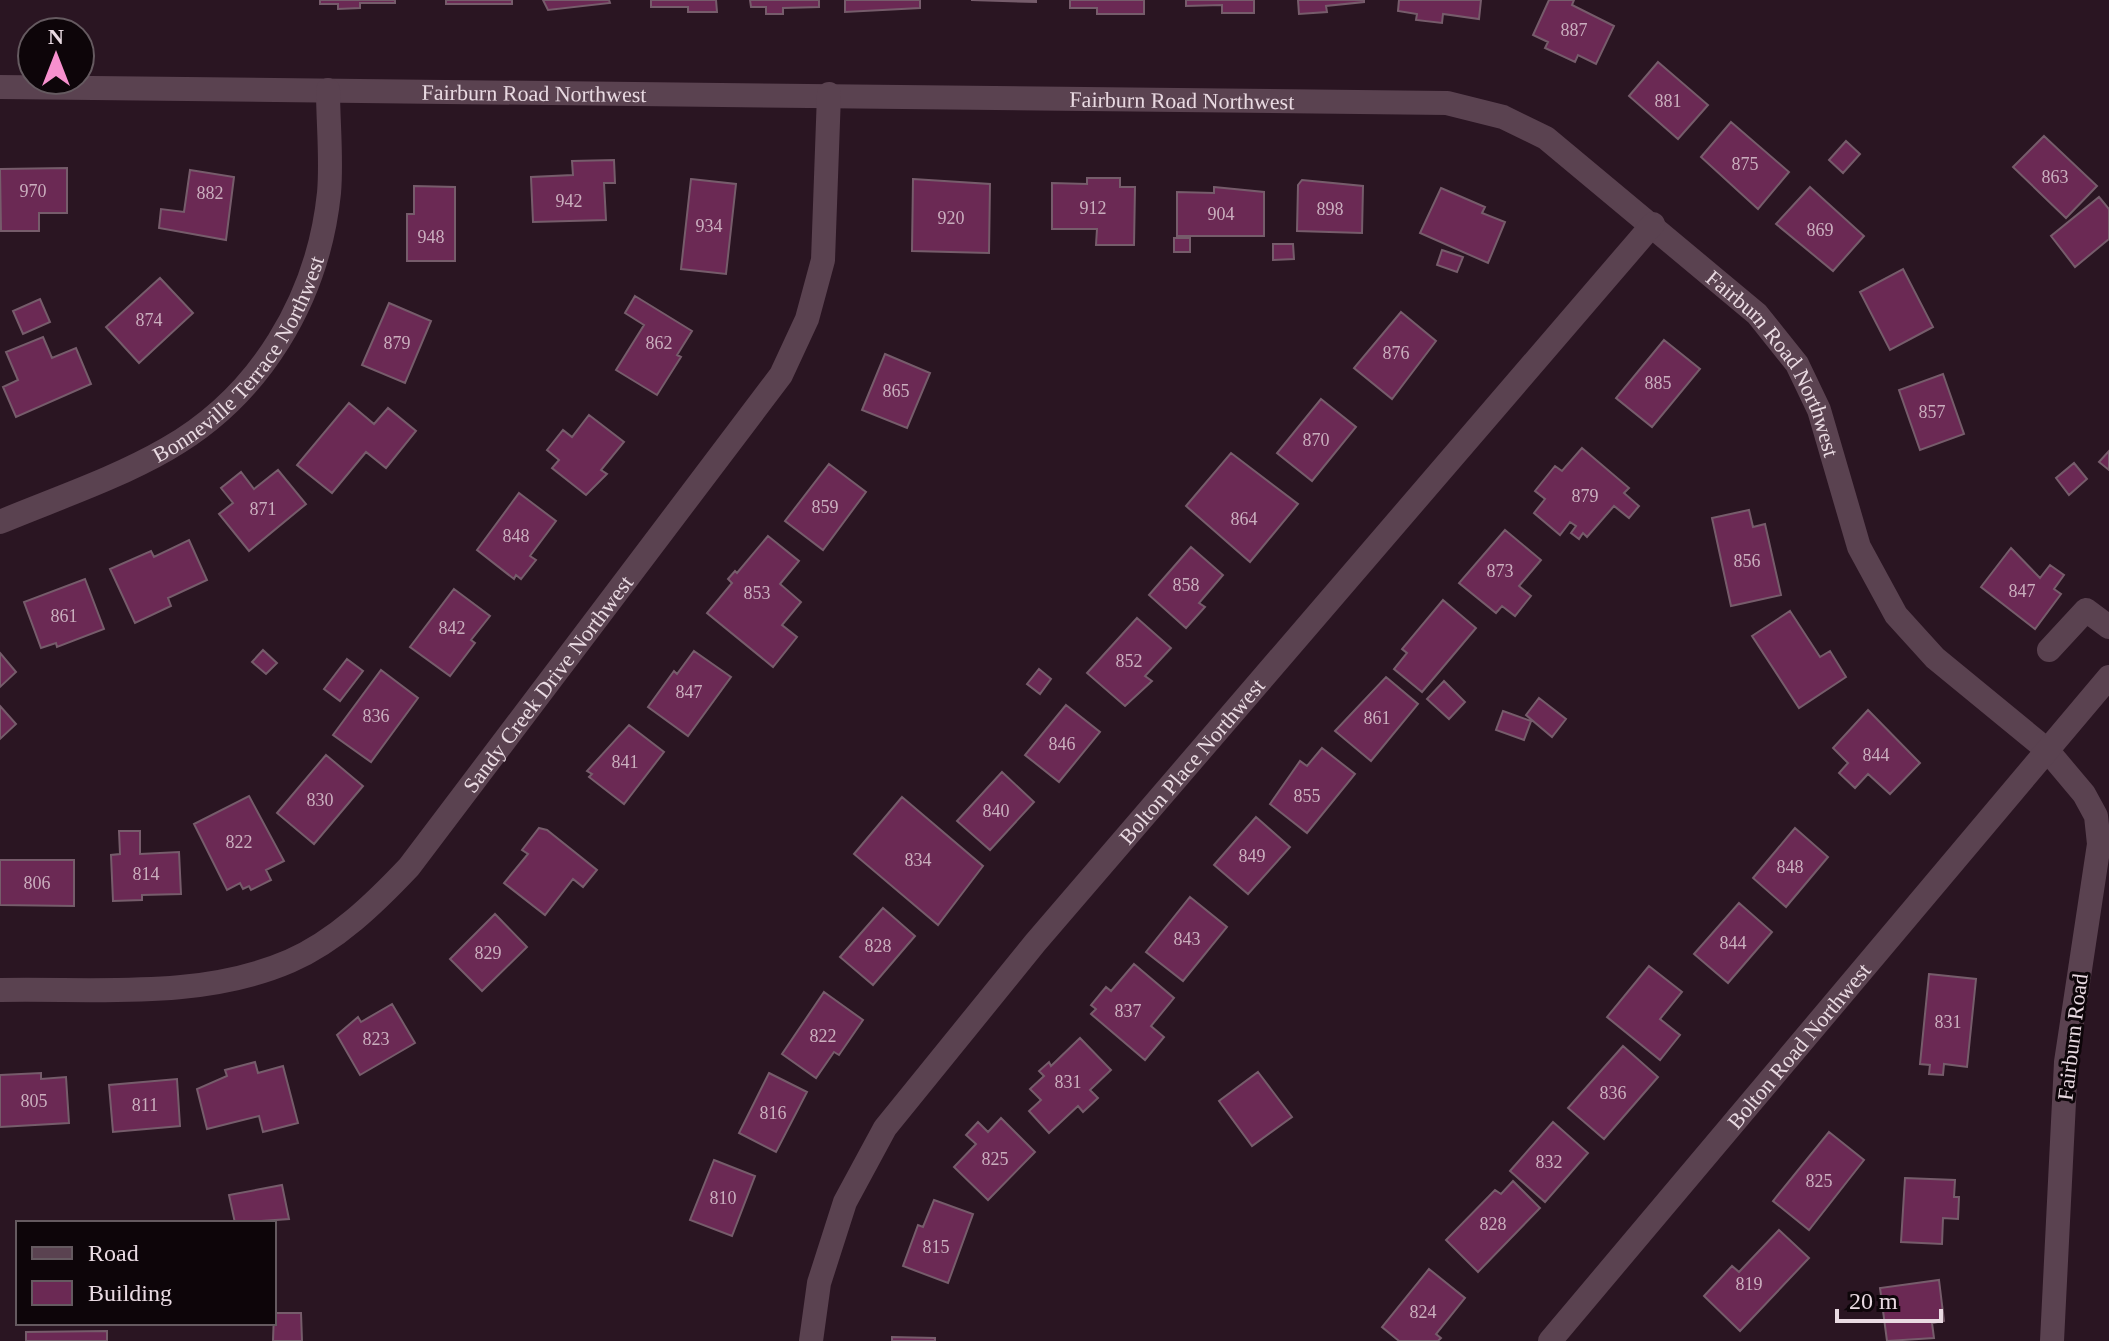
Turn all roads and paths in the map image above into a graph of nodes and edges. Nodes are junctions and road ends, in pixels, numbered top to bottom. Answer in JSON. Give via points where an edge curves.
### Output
{"nodes":[{"id":1,"x":0,"y":87,"type":"edge"},
{"id":2,"x":328,"y":90,"type":"junction"},
{"id":3,"x":829,"y":94,"type":"junction"},
{"id":4,"x":1653,"y":224,"type":"junction"},
{"id":5,"x":0,"y":522,"type":"edge"},
{"id":6,"x":2109,"y":627,"type":"edge"},
{"id":7,"x":2049,"y":650,"type":"dead end"},
{"id":8,"x":2109,"y":677,"type":"edge"},
{"id":9,"x":2047,"y":750,"type":"junction"},
{"id":10,"x":0,"y":990,"type":"edge"},
{"id":11,"x":811,"y":1341,"type":"edge"},
{"id":12,"x":1550,"y":1341,"type":"edge"},
{"id":13,"x":2052,"y":1341,"type":"edge"}],
"edges":[{"from":1,"to":2,"type":"street","name":"Fairburn Road Northwest"},
{"from":2,"to":3,"type":"street","name":"Fairburn Road Northwest"},
{"from":2,"to":5,"type":"street","name":"Bonneville Terrace Northwest","via":[[329,191],[319,251],[294,318],[251,381],[211,419],[166,450]]},
{"from":3,"to":4,"type":"street","name":"Fairburn Road Northwest","via":[[1447,103],[1503,117],[1546,138]]},
{"from":3,"to":10,"type":"street","name":"Sandy Creek Drive Northwest","via":[[823,260],[807,319],[781,375],[409,867],[366,912],[291,961],[199,987]]},
{"from":4,"to":9,"type":"street","name":"Fairburn Road Northwest","via":[[1757,314],[1797,364],[1819,410],[1859,547],[1896,615],[1935,658]]},
{"from":4,"to":11,"type":"street","name":"Bolton Place Northwest","via":[[1035,943],[885,1128],[845,1202],[819,1283]]},
{"from":6,"to":7,"type":"street","via":[[2086,610]]},
{"from":8,"to":9,"type":"street","name":"Bolton Road Northwest"},
{"from":9,"to":12,"type":"street","name":"Bolton Road Northwest"},
{"from":9,"to":13,"type":"street","name":"Fairburn Road","via":[[2084,794],[2096,816],[2099,844],[2066,1062]]}]}
